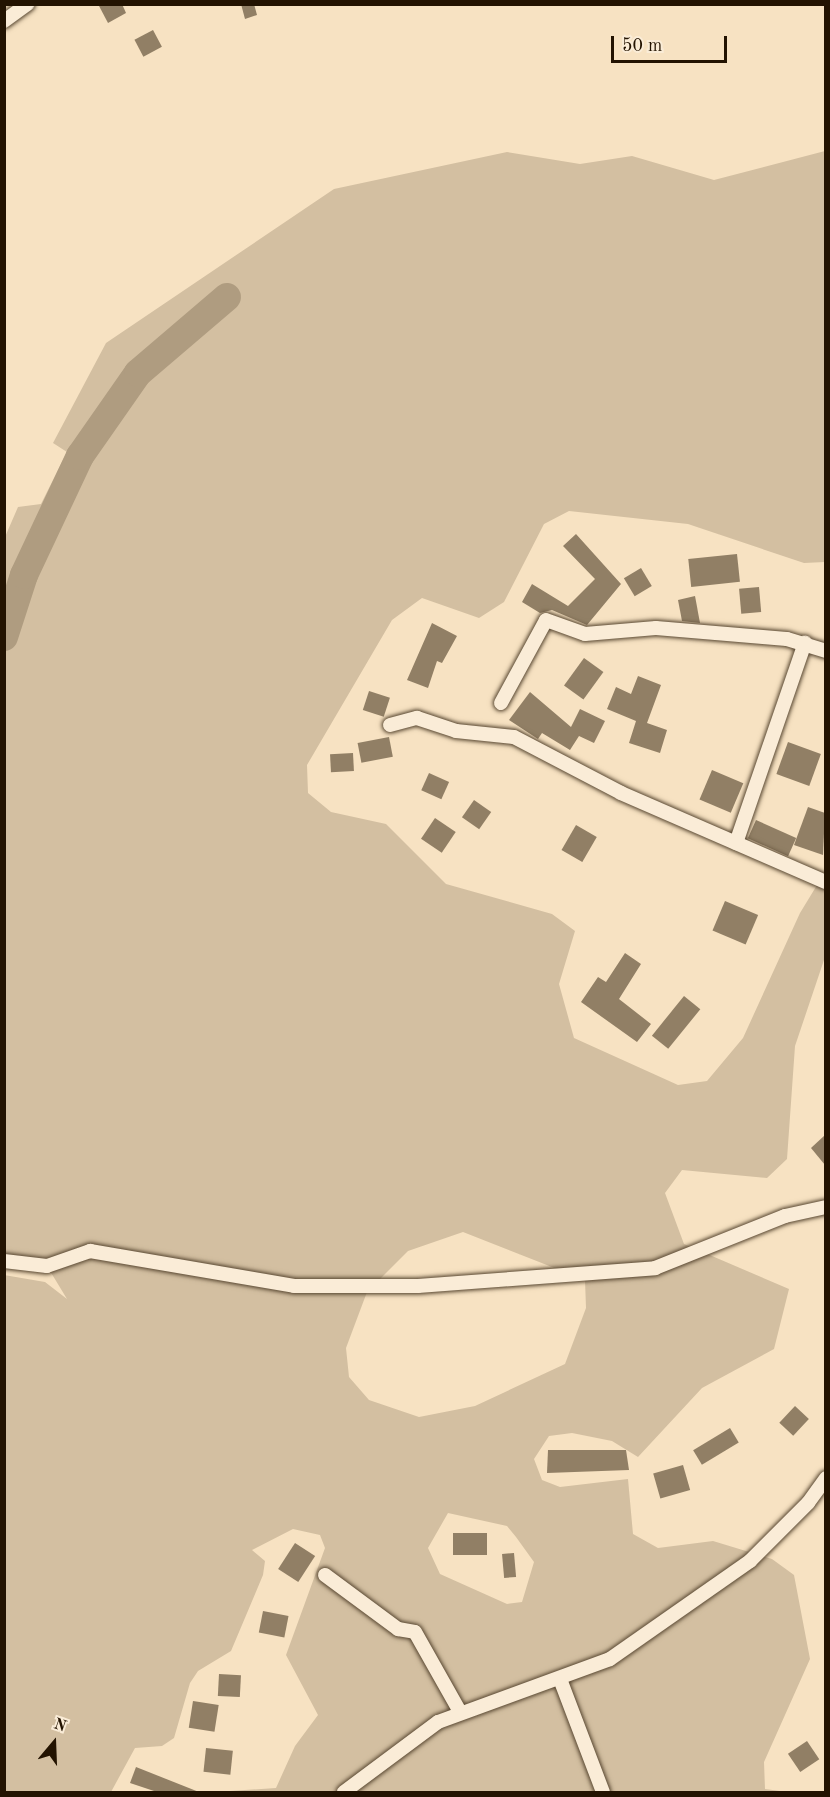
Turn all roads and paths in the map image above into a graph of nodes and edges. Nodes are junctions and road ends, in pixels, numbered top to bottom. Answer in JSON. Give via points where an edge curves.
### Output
{"nodes":[{"id":1,"x":27,"y":4,"type":"edge"},
{"id":2,"x":4,"y":21,"type":"edge"},
{"id":3,"x":805,"y":644,"type":"junction"},
{"id":4,"x":825,"y":651,"type":"edge"},
{"id":5,"x":501,"y":703,"type":"dead end"},
{"id":6,"x":390,"y":725,"type":"dead end"},
{"id":7,"x":736,"y":843,"type":"junction"},
{"id":8,"x":825,"y":882,"type":"edge"},
{"id":9,"x":825,"y":1207,"type":"edge"},
{"id":10,"x":4,"y":1260,"type":"edge"},
{"id":11,"x":825,"y":1478,"type":"edge"},
{"id":12,"x":325,"y":1575,"type":"dead end"},
{"id":13,"x":560,"y":1679,"type":"junction"},
{"id":14,"x":460,"y":1712,"type":"junction"},
{"id":15,"x":344,"y":1792,"type":"edge"},
{"id":16,"x":603,"y":1792,"type":"edge"}],
"edges":[{"from":1,"to":2,"type":"street"},
{"from":3,"to":4,"type":"street"},
{"from":3,"to":5,"type":"street","via":[[656,628],[585,634],[546,620]]},
{"from":3,"to":7,"type":"street"},
{"from":6,"to":7,"type":"street","via":[[417,718],[448,730],[514,737]]},
{"from":7,"to":8,"type":"street"},
{"from":9,"to":10,"type":"street","via":[[785,1216],[714,1249],[655,1268],[418,1286],[294,1286],[90,1251],[47,1266]]},
{"from":11,"to":13,"type":"street","via":[[808,1503],[716,1589],[610,1659]]},
{"from":12,"to":14,"type":"street","via":[[398,1629],[420,1637]]},
{"from":13,"to":14,"type":"street"},
{"from":13,"to":16,"type":"street"},
{"from":14,"to":15,"type":"street"}]}
